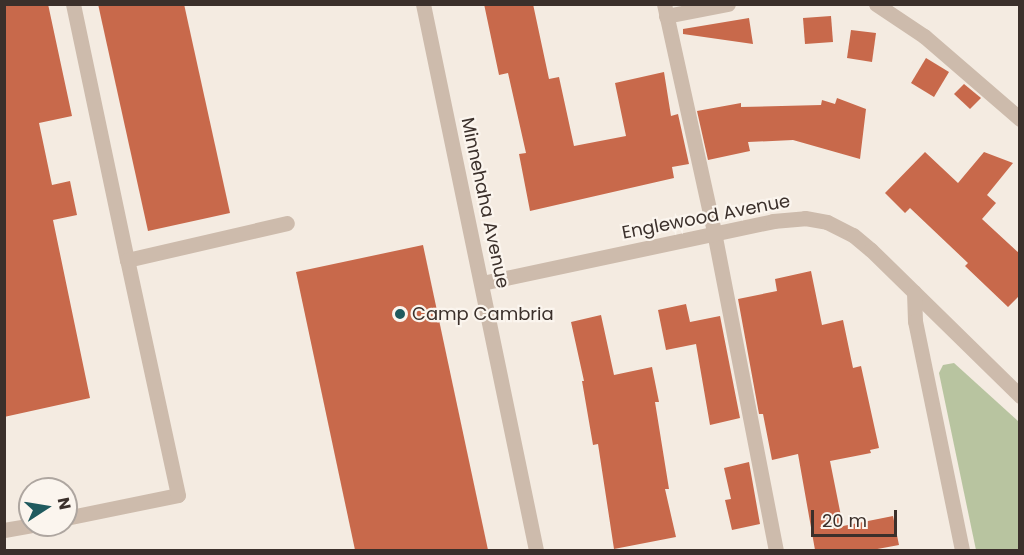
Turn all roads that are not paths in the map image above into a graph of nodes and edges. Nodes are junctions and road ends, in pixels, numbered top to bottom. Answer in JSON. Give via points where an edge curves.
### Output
{"nodes":[{"id":1,"x":73,"y":4,"type":"edge"},
{"id":2,"x":423,"y":4,"type":"edge"},
{"id":3,"x":728,"y":4,"type":"edge"},
{"id":4,"x":876,"y":4,"type":"edge"},
{"id":5,"x":665,"y":10,"type":"edge"},
{"id":6,"x":1020,"y":119,"type":"edge"},
{"id":7,"x":287,"y":223,"type":"dead end"},
{"id":8,"x":714,"y":232,"type":"junction"},
{"id":9,"x":127,"y":260,"type":"junction"},
{"id":10,"x":482,"y":283,"type":"junction"},
{"id":11,"x":914,"y":292,"type":"junction"},
{"id":12,"x":1020,"y":396,"type":"edge"},
{"id":13,"x":78,"y":516,"type":"edge"},
{"id":14,"x":536,"y":550,"type":"edge"},
{"id":15,"x":776,"y":550,"type":"edge"},
{"id":16,"x":962,"y":550,"type":"edge"}],
"edges":[{"from":1,"to":9,"type":"street"},
{"from":2,"to":10,"type":"street","name":"Minnehaha Avenue"},
{"from":3,"to":5,"type":"street"},
{"from":4,"to":6,"type":"street","via":[[924,36]]},
{"from":5,"to":8,"type":"street"},
{"from":7,"to":9,"type":"street"},
{"from":8,"to":10,"type":"street","name":"Englewood Avenue"},
{"from":8,"to":11,"type":"street","name":"Englewood Avenue","via":[[772,221],[806,218],[827,222],[853,235]]},
{"from":8,"to":15,"type":"street"},
{"from":9,"to":13,"type":"street","via":[[178,495]]},
{"from":10,"to":14,"type":"street","name":"Minnehaha Avenue"},
{"from":11,"to":12,"type":"street","name":"Englewood Avenue"},
{"from":11,"to":16,"type":"street","via":[[915,321]]}]}
